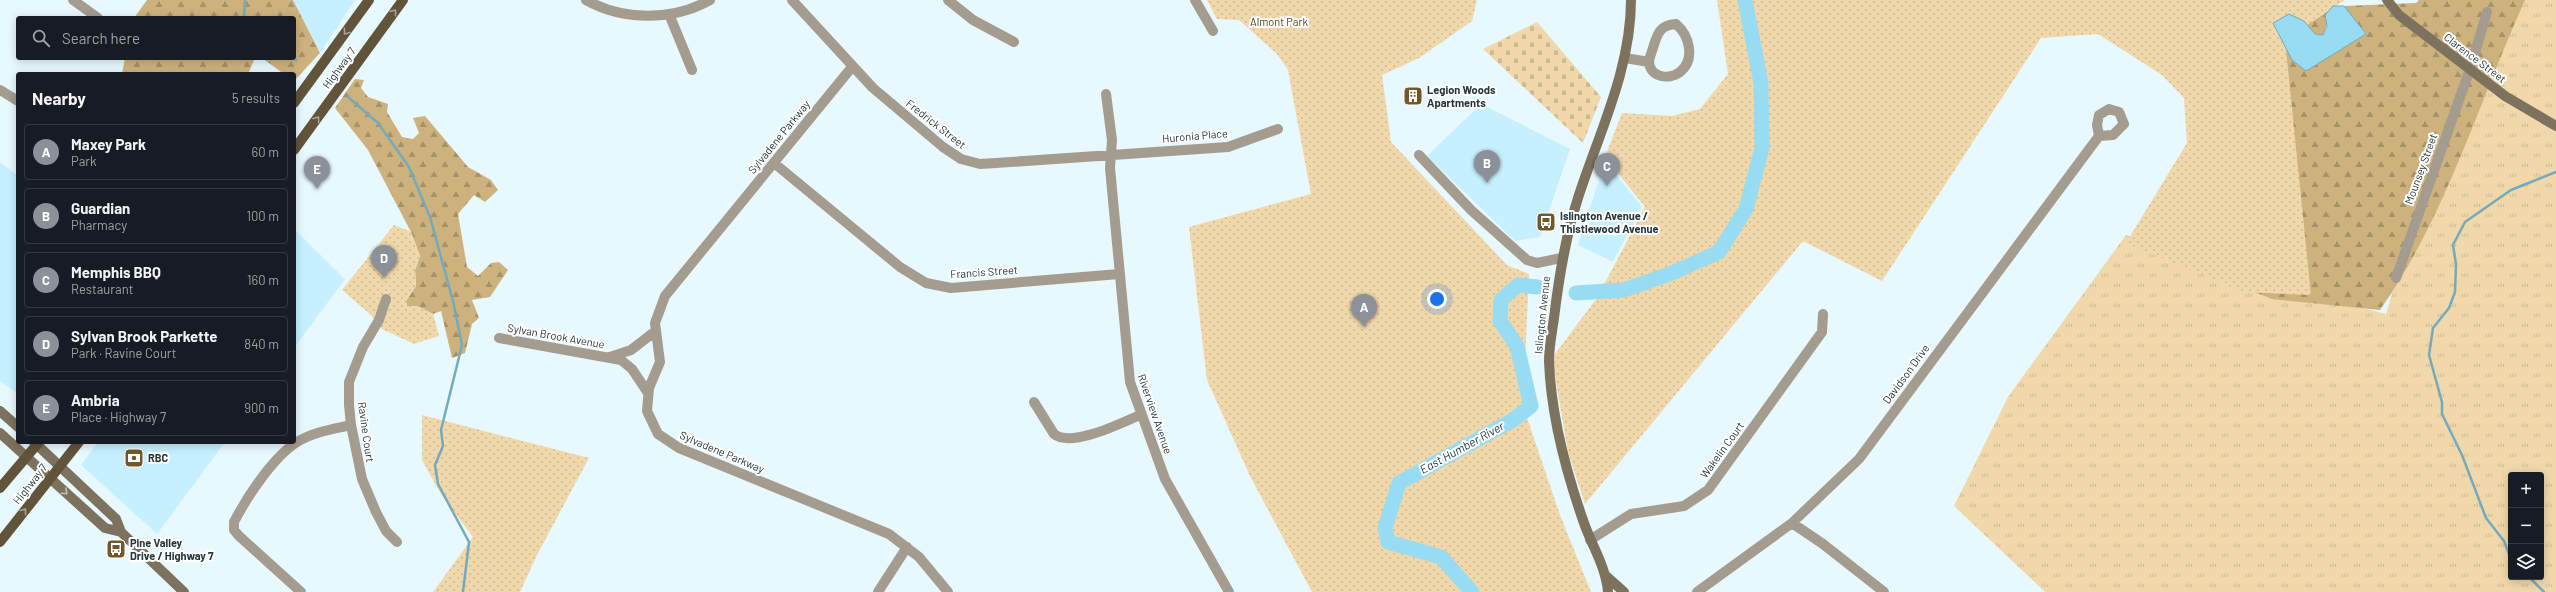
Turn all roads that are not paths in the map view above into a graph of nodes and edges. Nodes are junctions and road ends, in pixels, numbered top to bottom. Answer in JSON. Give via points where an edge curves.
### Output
{"nodes":[{"id":1,"x":73,"y":0,"type":"edge"},
{"id":2,"x":369,"y":0,"type":"edge"},
{"id":3,"x":403,"y":0,"type":"edge"},
{"id":4,"x":586,"y":0,"type":"edge"},
{"id":5,"x":710,"y":0,"type":"edge"},
{"id":6,"x":792,"y":0,"type":"edge"},
{"id":7,"x":948,"y":0,"type":"edge"},
{"id":8,"x":1195,"y":0,"type":"edge"},
{"id":9,"x":1631,"y":0,"type":"edge"},
{"id":10,"x":2387,"y":0,"type":"edge"},
{"id":11,"x":2487,"y":12,"type":"dead end"},
{"id":12,"x":669,"y":14,"type":"junction"},
{"id":13,"x":95,"y":16,"type":"edge"},
{"id":14,"x":1213,"y":31,"type":"dead end"},
{"id":15,"x":1014,"y":42,"type":"dead end"},
{"id":16,"x":1625,"y":58,"type":"junction"},
{"id":17,"x":1649,"y":62,"type":"junction"},
{"id":18,"x":852,"y":66,"type":"junction"},
{"id":19,"x":2470,"y":69,"type":"junction"},
{"id":20,"x":692,"y":70,"type":"dead end"},
{"id":21,"x":0,"y":90,"type":"edge"},
{"id":22,"x":1106,"y":94,"type":"dead end"},
{"id":23,"x":16,"y":100,"type":"edge"},
{"id":24,"x":296,"y":100,"type":"edge"},
{"id":25,"x":2556,"y":126,"type":"edge"},
{"id":26,"x":1278,"y":129,"type":"dead end"},
{"id":27,"x":2099,"y":136,"type":"dead end"},
{"id":28,"x":296,"y":147,"type":"edge"},
{"id":29,"x":1111,"y":154,"type":"junction"},
{"id":30,"x":1419,"y":155,"type":"dead end"},
{"id":31,"x":774,"y":163,"type":"junction"},
{"id":32,"x":1561,"y":258,"type":"junction"},
{"id":33,"x":1119,"y":274,"type":"junction"},
{"id":34,"x":2396,"y":278,"type":"dead end"},
{"id":35,"x":386,"y":299,"type":"dead end"},
{"id":36,"x":1823,"y":314,"type":"dead end"},
{"id":37,"x":656,"y":333,"type":"junction"},
{"id":38,"x":498,"y":338,"type":"dead end"},
{"id":39,"x":610,"y":358,"type":"junction"},
{"id":40,"x":648,"y":393,"type":"junction"},
{"id":41,"x":1034,"y":402,"type":"dead end"},
{"id":42,"x":0,"y":411,"type":"edge"},
{"id":43,"x":1140,"y":415,"type":"junction"},
{"id":44,"x":16,"y":425,"type":"edge"},
{"id":45,"x":351,"y":425,"type":"junction"},
{"id":46,"x":0,"y":433,"type":"edge"},
{"id":47,"x":296,"y":443,"type":"edge"},
{"id":48,"x":35,"y":444,"type":"edge"},
{"id":49,"x":37,"y":444,"type":"edge"},
{"id":50,"x":77,"y":444,"type":"edge"},
{"id":51,"x":295,"y":444,"type":"edge"},
{"id":52,"x":26,"y":457,"type":"junction"},
{"id":53,"x":60,"y":466,"type":"junction"},
{"id":54,"x":50,"y":478,"type":"junction"},
{"id":55,"x":0,"y":488,"type":"edge"},
{"id":56,"x":1792,"y":523,"type":"junction"},
{"id":57,"x":121,"y":532,"type":"junction"},
{"id":58,"x":1590,"y":540,"type":"junction"},
{"id":59,"x":0,"y":542,"type":"edge"},
{"id":60,"x":397,"y":542,"type":"dead end"},
{"id":61,"x":907,"y":547,"type":"junction"},
{"id":62,"x":1606,"y":576,"type":"junction"},
{"id":63,"x":184,"y":592,"type":"edge"},
{"id":64,"x":301,"y":592,"type":"edge"},
{"id":65,"x":878,"y":592,"type":"edge"},
{"id":66,"x":948,"y":592,"type":"edge"},
{"id":67,"x":1229,"y":592,"type":"edge"},
{"id":68,"x":1608,"y":592,"type":"edge"},
{"id":69,"x":1624,"y":592,"type":"edge"},
{"id":70,"x":1697,"y":592,"type":"edge"},
{"id":71,"x":1884,"y":592,"type":"edge"}],
"edges":[{"from":1,"to":13,"type":"street"},
{"from":2,"to":24,"type":"main road","name":"Highway 7","one_way":true},
{"from":28,"to":3,"type":"main road","name":"Highway 7","one_way":true},
{"from":4,"to":12,"type":"street","via":[[602,8],[631,15]]},
{"from":5,"to":12,"type":"street"},
{"from":6,"to":18,"type":"street","name":"Fredrick Street"},
{"from":7,"to":15,"type":"street","via":[[973,20]]},
{"from":8,"to":14,"type":"street"},
{"from":9,"to":16,"type":"main road","name":"Islington Avenue","via":[[1631,21]]},
{"from":10,"to":19,"type":"main road","name":"Clarence Street","via":[[2400,15]]},
{"from":11,"to":19,"type":"street","name":"Mounsey Street"},
{"from":12,"to":20,"type":"street"},
{"from":16,"to":17,"type":"street"},
{"from":16,"to":32,"type":"main road","name":"Islington Avenue","via":[[1577,199]]},
{"from":17,"to":17,"type":"street","via":[[1652,71],[1659,76],[1669,77],[1680,72],[1690,52],[1684,31],[1676,24],[1667,25],[1658,31]]},
{"from":18,"to":29,"type":"street","name":"Fredrick Street","via":[[873,88],[961,159],[980,164]]},
{"from":18,"to":31,"type":"street","name":"Sylvadene Parkway"},
{"from":19,"to":25,"type":"main road","name":"Clarence Street","via":[[2505,96]]},
{"from":19,"to":34,"type":"street","name":"Mounsey Street"},
{"from":21,"to":23,"type":"street"},
{"from":22,"to":29,"type":"street","name":"Riverview Avenue","via":[[1112,140]]},
{"from":26,"to":29,"type":"street","name":"Huronia Place","via":[[1228,147]]},
{"from":27,"to":56,"type":"street","name":"Davidson Drive","via":[[1859,459]]},
{"from":29,"to":33,"type":"street","name":"Riverview Avenue"},
{"from":30,"to":32,"type":"street","via":[[1471,210],[1527,260],[1537,263]]},
{"from":31,"to":33,"type":"street","name":"Francis Street","via":[[900,267],[926,283],[951,288]]},
{"from":31,"to":37,"type":"street","name":"Sylvadene Parkway","via":[[664,296],[656,315]]},
{"from":32,"to":58,"type":"main road","name":"Islington Avenue","via":[[1549,360],[1558,429],[1568,476]]},
{"from":33,"to":43,"type":"street","name":"Riverview Avenue","via":[[1127,367]]},
{"from":35,"to":45,"type":"street","name":"Ravine Court","via":[[380,320],[363,347],[349,382]]},
{"from":36,"to":58,"type":"street","name":"Wakelin Court","via":[[1822,332],[1708,490],[1684,506],[1631,514]]},
{"from":37,"to":39,"type":"street","name":"Sylvan Brook Avenue","via":[[652,333],[631,350]]},
{"from":37,"to":40,"type":"street","name":"Sylvadene Parkway","via":[[660,362]]},
{"from":38,"to":39,"type":"street","name":"Sylvan Brook Avenue"},
{"from":39,"to":40,"type":"street","name":"Sylvan Brook Avenue","via":[[621,360],[632,369]]},
{"from":40,"to":61,"type":"street","name":"Sylvadene Parkway","via":[[647,411],[653,427],[658,434],[679,448],[871,525]]},
{"from":41,"to":43,"type":"street","via":[[1054,434],[1074,440]]},
{"from":42,"to":44,"type":"main road"},
{"from":43,"to":67,"type":"street","name":"Riverview Avenue","via":[[1165,479]]},
{"from":45,"to":47,"type":"street","via":[[311,435]]},
{"from":45,"to":60,"type":"street","name":"Ravine Court","via":[[362,479],[386,531]]},
{"from":46,"to":52,"type":"main road"},
{"from":48,"to":52,"type":"main road","name":"Highway 7"},
{"from":49,"to":53,"type":"main road"},
{"from":50,"to":53,"type":"main road","name":"Highway 7"},
{"from":51,"to":64,"type":"street","via":[[274,464],[234,522],[234,530]]},
{"from":52,"to":54,"type":"main road"},
{"from":52,"to":55,"type":"main road","name":"Highway 7"},
{"from":53,"to":54,"type":"main road","name":"Highway 7"},
{"from":53,"to":57,"type":"main road","via":[[116,519]]},
{"from":54,"to":57,"type":"main road","one_way":true,"via":[[105,528]]},
{"from":59,"to":54,"type":"main road","name":"Highway 7","one_way":true},
{"from":56,"to":70,"type":"street","name":"Davidson Drive"},
{"from":56,"to":71,"type":"street"},
{"from":57,"to":63,"type":"main road"},
{"from":58,"to":62,"type":"main road","name":"Islington Avenue"},
{"from":61,"to":65,"type":"street"},
{"from":61,"to":66,"type":"street","name":"Sylvadene Parkway","via":[[926,564]]},
{"from":62,"to":68,"type":"main road","name":"Islington Avenue"},
{"from":62,"to":69,"type":"main road","name":"Islington Avenue"}]}
